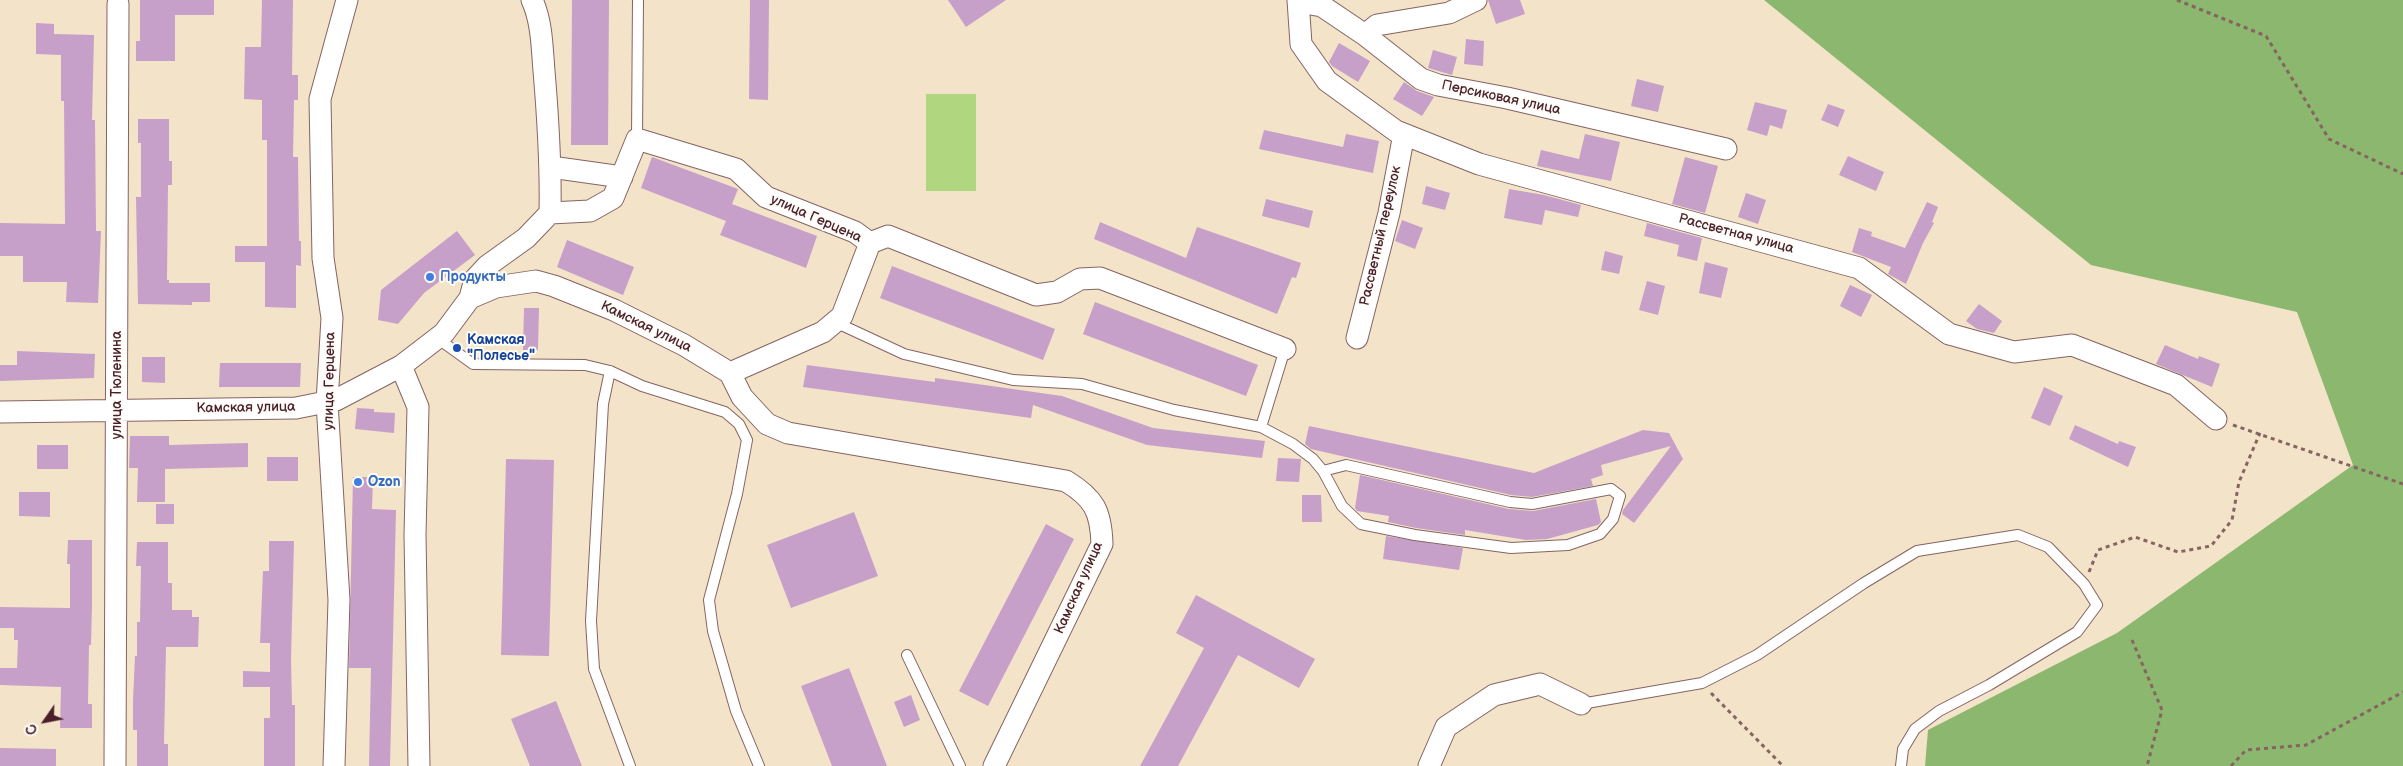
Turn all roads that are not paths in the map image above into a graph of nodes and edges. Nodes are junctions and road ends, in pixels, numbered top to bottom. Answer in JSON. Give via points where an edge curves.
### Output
{"nodes":[{"id":1,"x":348,"y":0,"type":"edge"},
{"id":2,"x":533,"y":0,"type":"edge"},
{"id":3,"x":638,"y":0,"type":"edge"},
{"id":4,"x":1476,"y":0,"type":"edge"},
{"id":5,"x":1298,"y":1,"type":"edge"},
{"id":6,"x":118,"y":4,"type":"dead end"},
{"id":7,"x":1365,"y":35,"type":"junction"},
{"id":8,"x":1404,"y":134,"type":"junction"},
{"id":9,"x":638,"y":139,"type":"junction"},
{"id":10,"x":1726,"y":148,"type":"dead end"},
{"id":11,"x":551,"y":167,"type":"junction"},
{"id":12,"x":622,"y":177,"type":"junction"},
{"id":13,"x":550,"y":213,"type":"junction"},
{"id":14,"x":870,"y":243,"type":"junction"},
{"id":15,"x":470,"y":298,"type":"junction"},
{"id":16,"x":835,"y":322,"type":"junction"},
{"id":17,"x":437,"y":338,"type":"junction"},
{"id":18,"x":1357,"y":338,"type":"dead end"},
{"id":19,"x":1285,"y":349,"type":"joint"},
{"id":20,"x":401,"y":366,"type":"junction"},
{"id":21,"x":610,"y":371,"type":"junction"},
{"id":22,"x":730,"y":373,"type":"junction"},
{"id":23,"x":327,"y":402,"type":"junction"},
{"id":24,"x":118,"y":410,"type":"junction"},
{"id":25,"x":0,"y":412,"type":"edge"},
{"id":26,"x":2216,"y":419,"type":"road end"},
{"id":27,"x":1262,"y":427,"type":"junction"},
{"id":28,"x":1324,"y":471,"type":"junction"},
{"id":29,"x":906,"y":655,"type":"dead end"},
{"id":30,"x":1581,"y":704,"type":"joint"},
{"id":31,"x":115,"y":766,"type":"edge"},
{"id":32,"x":334,"y":766,"type":"edge"},
{"id":33,"x":419,"y":766,"type":"edge"},
{"id":34,"x":630,"y":766,"type":"edge"},
{"id":35,"x":759,"y":766,"type":"edge"},
{"id":36,"x":960,"y":766,"type":"edge"},
{"id":37,"x":994,"y":766,"type":"edge"},
{"id":38,"x":1429,"y":766,"type":"edge"},
{"id":39,"x":1901,"y":766,"type":"edge"}],
"edges":[{"from":1,"to":23,"type":"street","name":"улица Герцена","via":[[320,99],[323,258],[332,318]]},
{"from":2,"to":11,"type":"street","via":[[539,18]]},
{"from":3,"to":9,"type":"lane"},
{"from":4,"to":7,"type":"street","via":[[1449,13],[1377,25]]},
{"from":5,"to":7,"type":"street","name":"Персиковая улица","via":[[1322,6]]},
{"from":5,"to":8,"type":"street","name":"Рассветная улица","via":[[1302,44],[1327,81]]},
{"from":6,"to":24,"type":"street","name":"улица Тюленина"},
{"from":7,"to":10,"type":"street","name":"Персиковая улица","via":[[1421,78],[1438,85]]},
{"from":8,"to":18,"type":"street","name":"Рассветный переулок","via":[[1389,213]]},
{"from":8,"to":26,"type":"street","name":"Рассветная улица","via":[[1479,164],[1859,268],[1949,334],[2014,352],[2072,345],[2176,385]]},
{"from":9,"to":12,"type":"street"},
{"from":9,"to":14,"type":"street","name":"улица Герцена","via":[[736,169],[766,197],[855,232]]},
{"from":11,"to":12,"type":"street"},
{"from":11,"to":13,"type":"street"},
{"from":12,"to":13,"type":"street","via":[[613,198],[590,211]]},
{"from":13,"to":15,"type":"street","via":[[526,238],[486,266],[474,279]]},
{"from":14,"to":16,"type":"street","via":[[842,316]]},
{"from":14,"to":19,"type":"street","via":[[888,236],[1036,295],[1057,292],[1080,279],[1100,278]]},
{"from":15,"to":17,"type":"street","name":"Камская улица"},
{"from":15,"to":22,"type":"street","name":"Камская улица","via":[[496,287],[536,281],[554,286],[614,310],[684,345]]},
{"from":16,"to":22,"type":"street","via":[[823,332]]},
{"from":16,"to":27,"type":"lane","via":[[904,354],[1013,380],[1082,384],[1174,410]]},
{"from":17,"to":20,"type":"street","name":"Камская улица"},
{"from":17,"to":21,"type":"lane","via":[[473,364],[585,365]]},
{"from":19,"to":27,"type":"lane"},
{"from":20,"to":23,"type":"street","name":"Камская улица"},
{"from":20,"to":33,"type":"street","via":[[418,407],[415,535]]},
{"from":21,"to":34,"type":"lane","via":[[603,404],[591,621],[594,669]]},
{"from":21,"to":35,"type":"lane","via":[[642,386],[725,412],[739,424],[747,440],[737,494],[709,600],[713,631],[736,710]]},
{"from":22,"to":37,"type":"street","name":"Камская улица","via":[[742,397],[767,424],[788,433],[1066,481],[1084,492],[1093,504],[1101,521],[1102,544]]},
{"from":23,"to":24,"type":"street","name":"Камская улица","via":[[296,408]]},
{"from":23,"to":32,"type":"street","name":"улица Герцена","via":[[339,600]]},
{"from":24,"to":25,"type":"street","name":"Камская улица"},
{"from":24,"to":31,"type":"street","name":"улица Тюленина"},
{"from":27,"to":28,"type":"lane","via":[[1292,444]]},
{"from":28,"to":28,"type":"lane","via":[[1342,506],[1362,524],[1511,548],[1568,545],[1600,534],[1613,519],[1620,496],[1611,489],[1532,504],[1510,502],[1346,465]]},
{"from":29,"to":36,"type":"lane"},
{"from":30,"to":38,"type":"street","via":[[1540,684],[1494,695],[1446,727]]},
{"from":30,"to":39,"type":"lane","via":[[1702,683],[1757,655],[1918,551],[2018,535],[2048,547],[2084,584],[2097,605],[2077,632],[1939,711],[1915,729],[1904,749]]}]}
